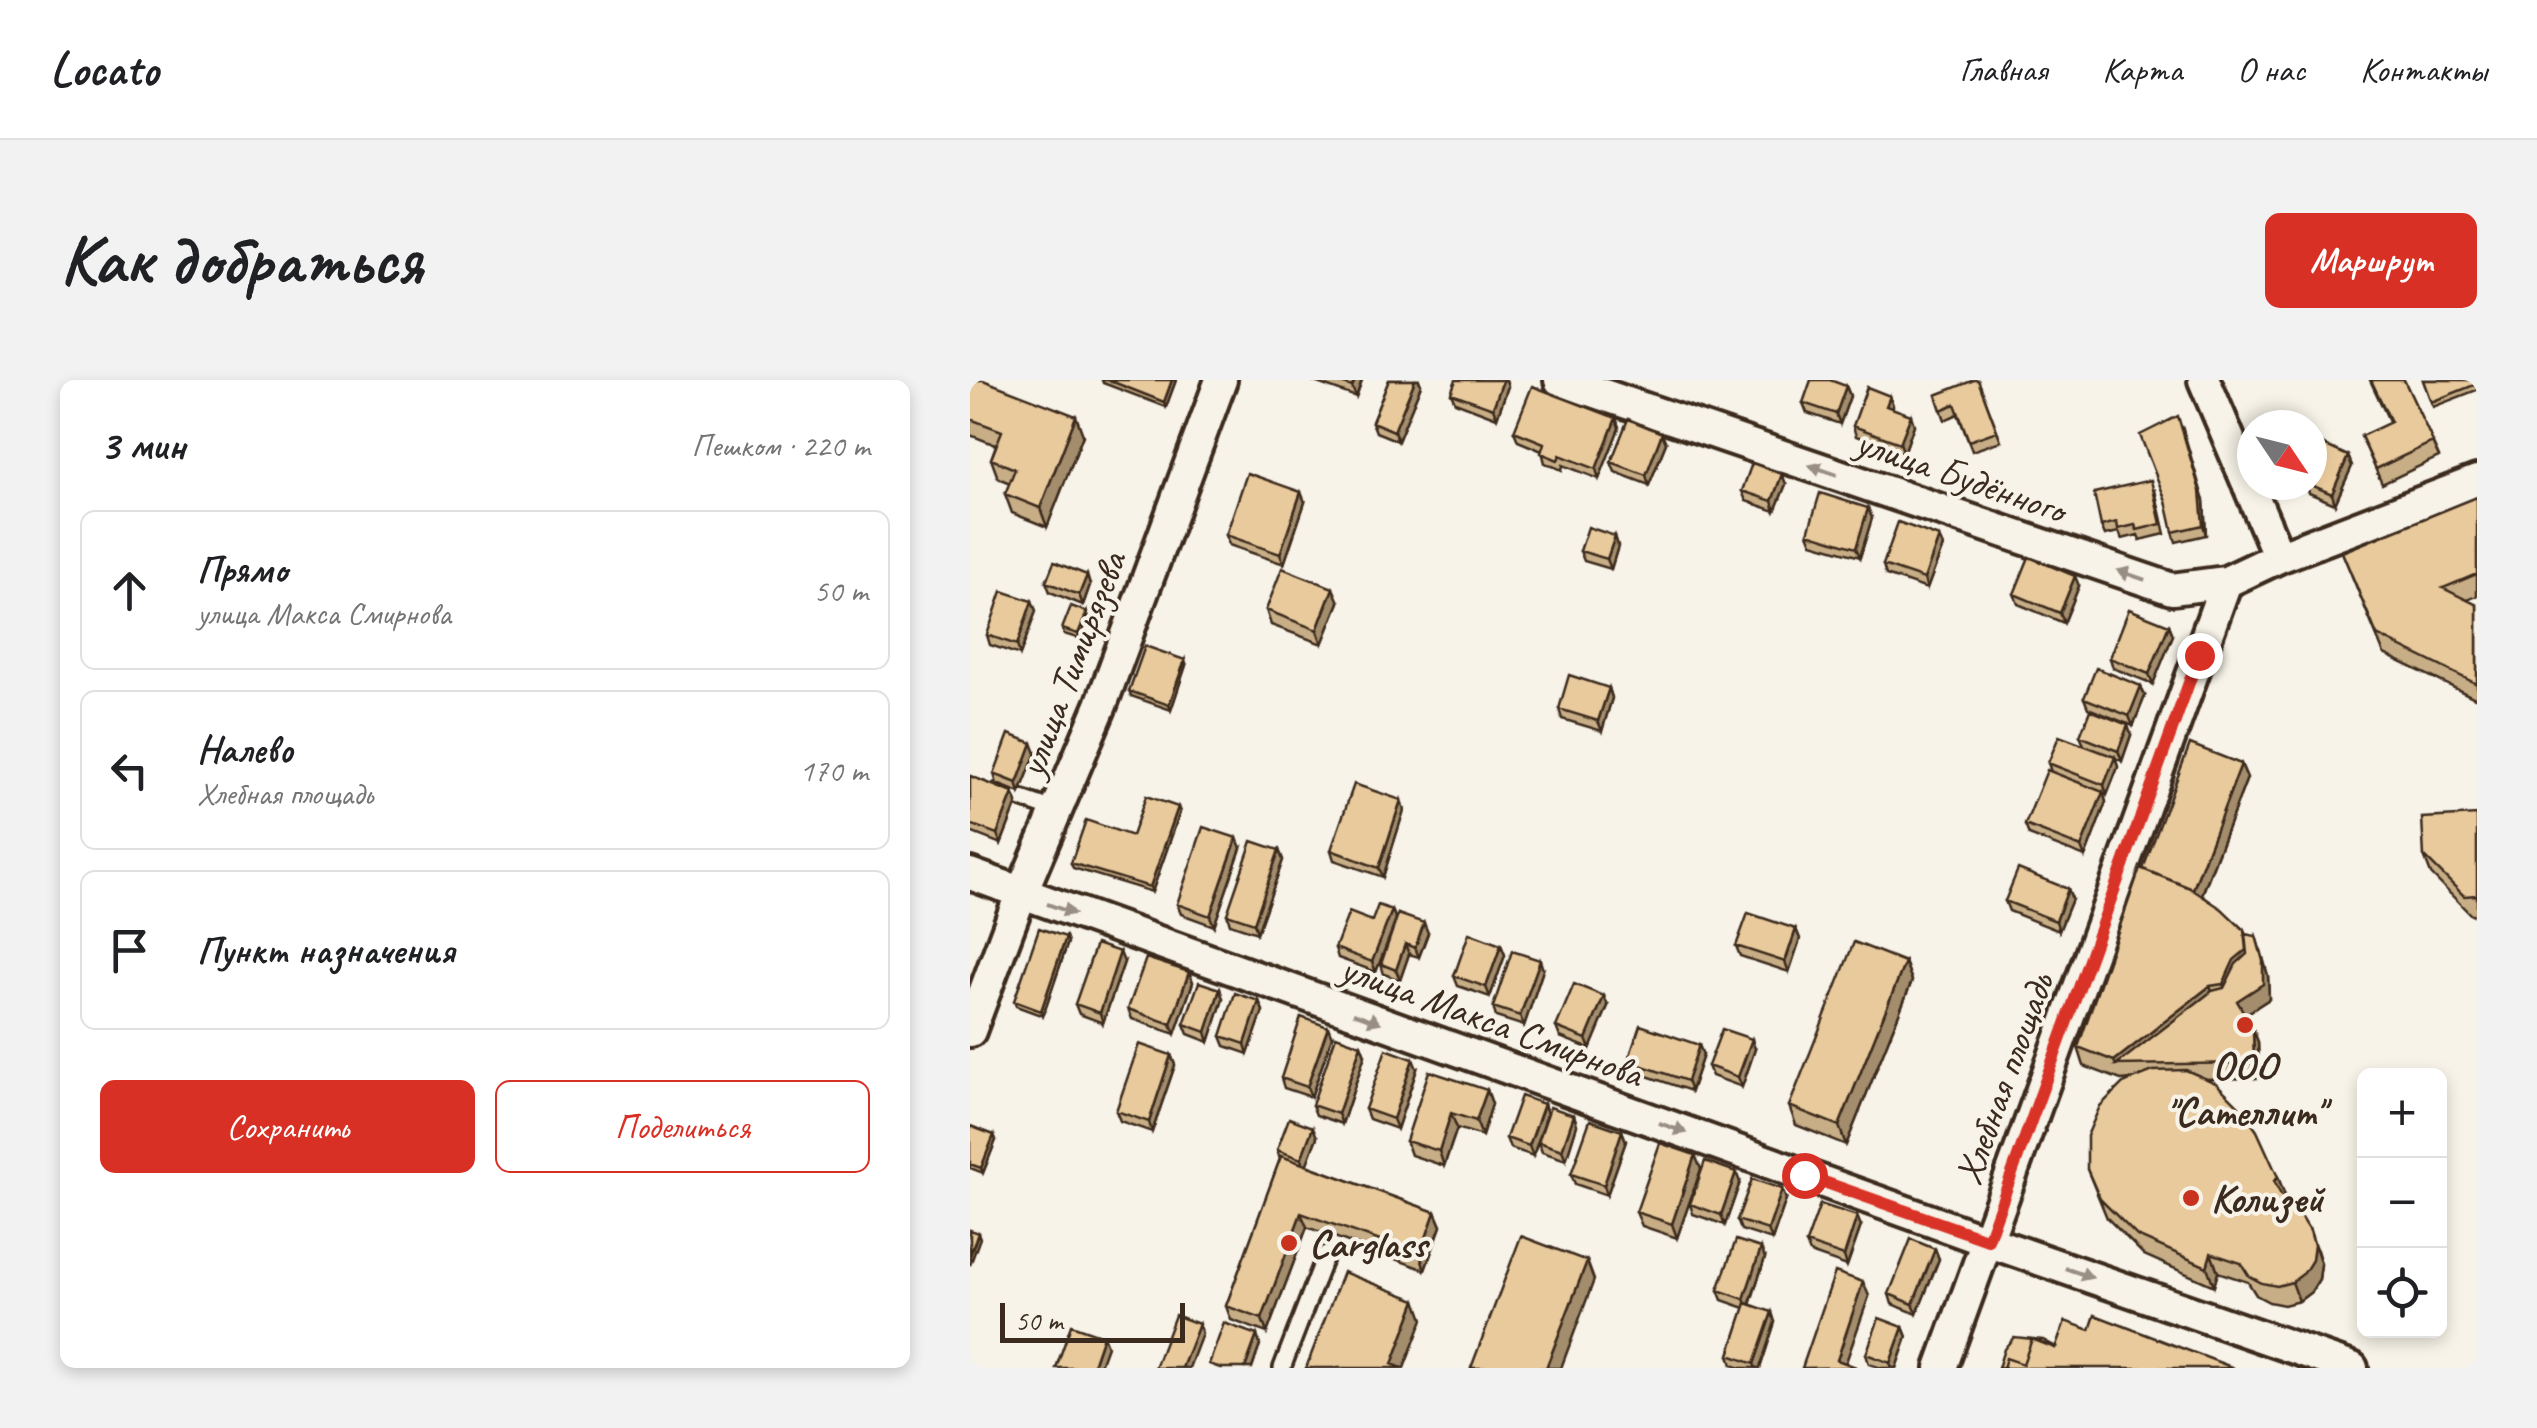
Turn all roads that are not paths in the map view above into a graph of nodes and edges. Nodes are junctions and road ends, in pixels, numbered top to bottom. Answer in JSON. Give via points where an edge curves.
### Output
{"nodes":[{"id":1,"x":1221,"y":380,"type":"edge"},
{"id":2,"x":1560,"y":380,"type":"edge"},
{"id":3,"x":2204,"y":380,"type":"edge"},
{"id":4,"x":2477,"y":481,"type":"edge"},
{"id":5,"x":2279,"y":558,"type":"junction"},
{"id":6,"x":2226,"y":582,"type":"junction"},
{"id":7,"x":994,"y":789,"type":"edge"},
{"id":8,"x":1057,"y":811,"type":"junction"},
{"id":9,"x":970,"y":874,"type":"edge"},
{"id":10,"x":1022,"y":894,"type":"junction"},
{"id":11,"x":970,"y":1031,"type":"edge"},
{"id":12,"x":1988,"y":1240,"type":"junction"},
{"id":13,"x":1326,"y":1254,"type":"dead end"},
{"id":14,"x":1282,"y":1368,"type":"edge"},
{"id":15,"x":1940,"y":1368,"type":"edge"},
{"id":16,"x":2352,"y":1368,"type":"edge"}],
"edges":[{"from":1,"to":8,"type":"street","name":"улица Тимирязева"},
{"from":6,"to":2,"type":"street","name":"улица Будённого","one_way":true,"via":[[2172,589]]},
{"from":3,"to":5,"type":"street"},
{"from":4,"to":5,"type":"street","name":"улица Будённого"},
{"from":5,"to":6,"type":"street","name":"улица Будённого"},
{"from":6,"to":12,"type":"street","name":"Хлебная площадь"},
{"from":7,"to":8,"type":"lane"},
{"from":8,"to":10,"type":"street","name":"улица Тимирязева"},
{"from":9,"to":10,"type":"street","name":"улица Макса Смирнова"},
{"from":10,"to":11,"type":"street","name":"улица Тимирязева"},
{"from":10,"to":12,"type":"street","name":"улица Макса Смирнова","one_way":true},
{"from":12,"to":15,"type":"street"},
{"from":12,"to":16,"type":"street","name":"Хлебная площадь","one_way":true},
{"from":13,"to":14,"type":"lane"}]}
